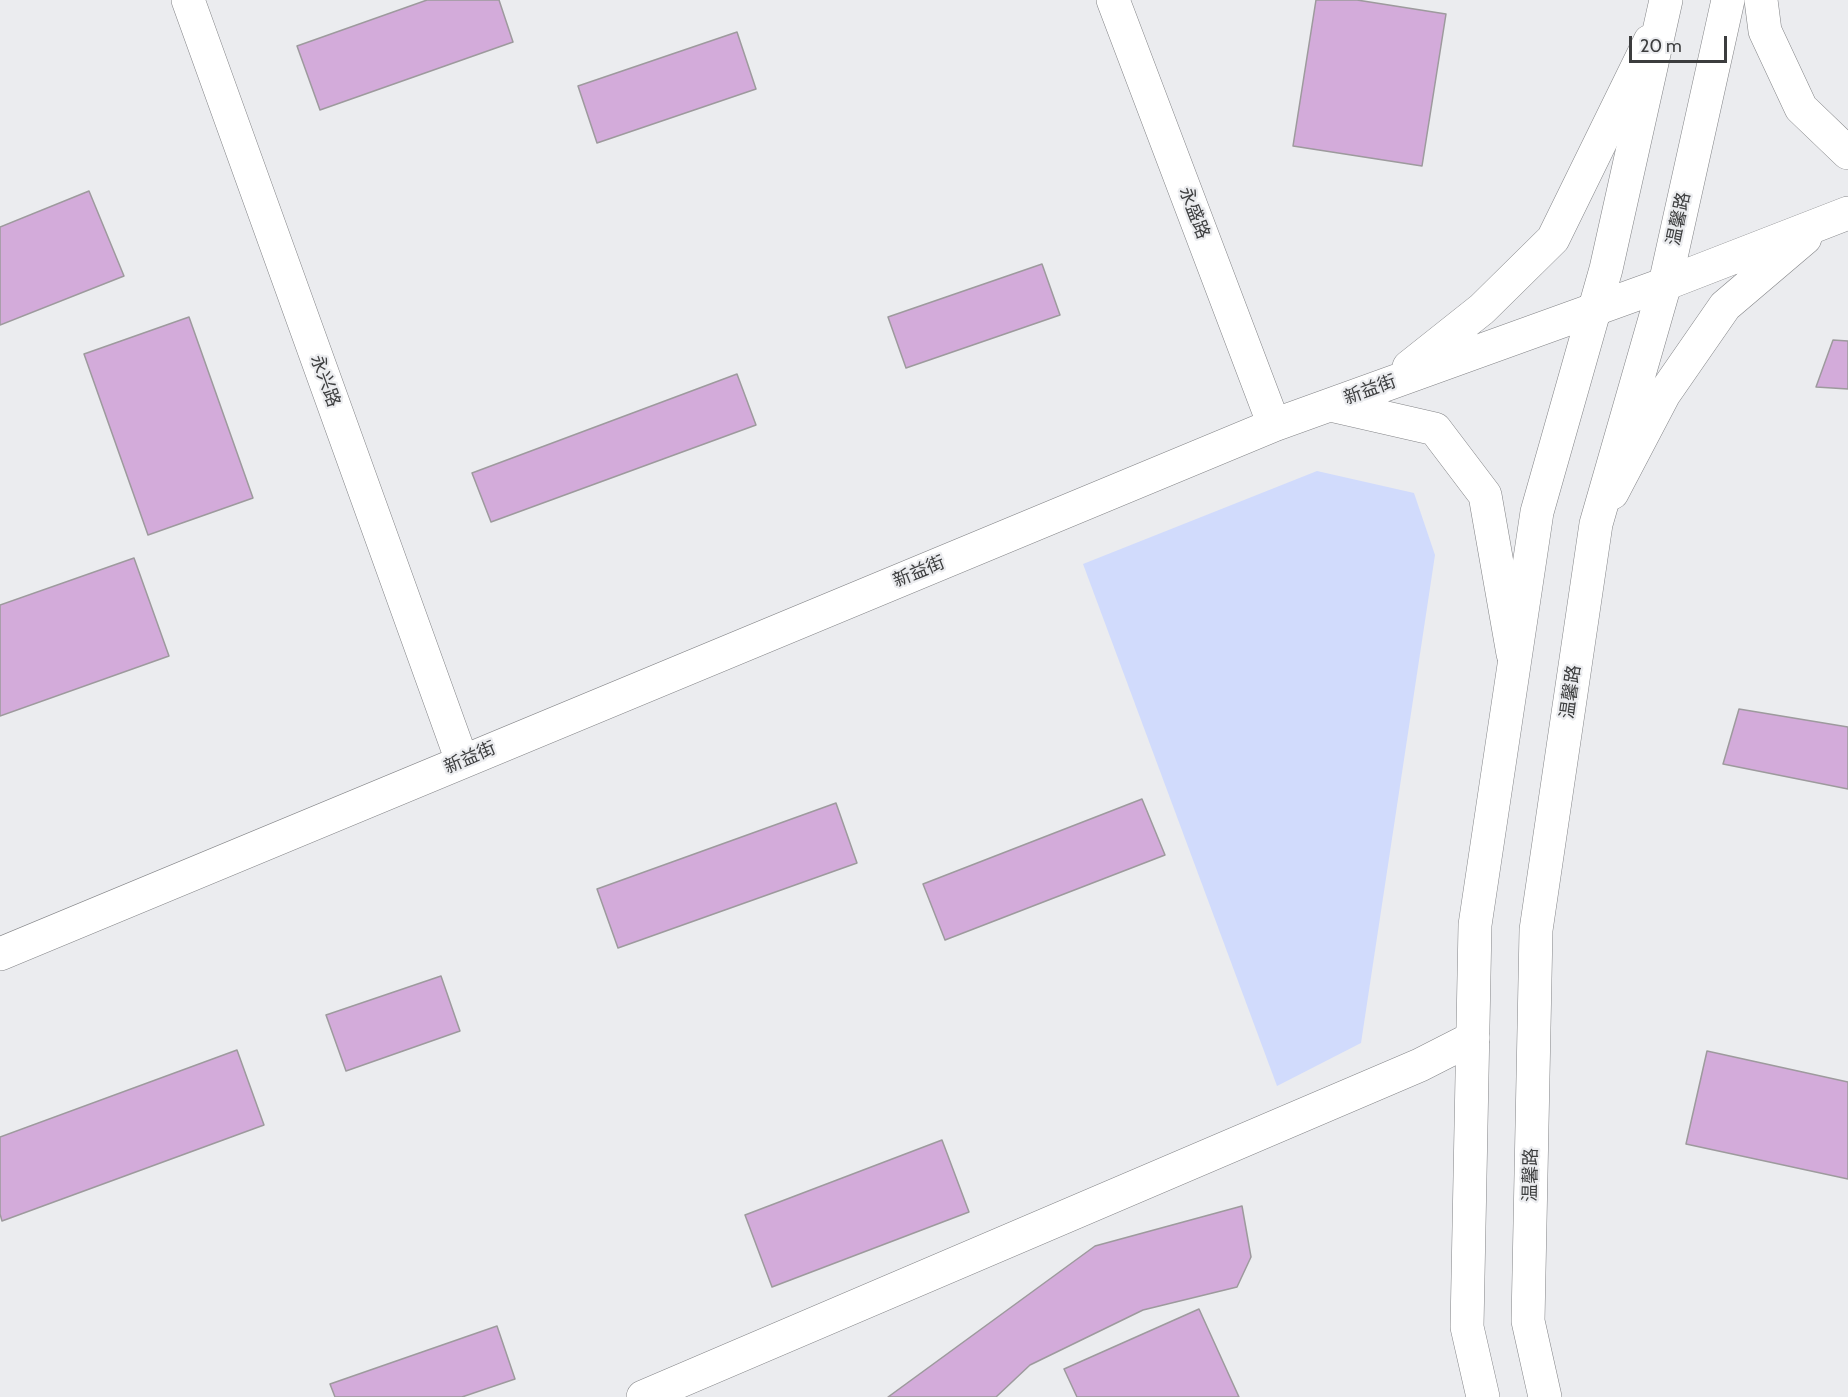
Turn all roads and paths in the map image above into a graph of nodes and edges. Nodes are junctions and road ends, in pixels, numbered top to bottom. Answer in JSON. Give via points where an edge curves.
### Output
{"nodes":[{"id":1,"x":188,"y":0,"type":"edge"},
{"id":2,"x":1113,"y":0,"type":"edge"},
{"id":3,"x":1728,"y":0,"type":"edge"},
{"id":4,"x":1761,"y":0,"type":"edge"},
{"id":5,"x":1664,"y":8,"type":"edge"},
{"id":6,"x":1848,"y":153,"type":"edge"},
{"id":7,"x":1835,"y":218,"type":"edge"},
{"id":8,"x":1665,"y":284,"type":"junction"},
{"id":9,"x":1595,"y":309,"type":"junction"},
{"id":10,"x":1388,"y":384,"type":"junction"},
{"id":11,"x":1329,"y":405,"type":"junction"},
{"id":12,"x":1274,"y":425,"type":"junction"},
{"id":13,"x":1596,"y":524,"type":"junction"},
{"id":14,"x":1514,"y":662,"type":"junction"},
{"id":15,"x":462,"y":761,"type":"junction"},
{"id":16,"x":0,"y":954,"type":"edge"},
{"id":17,"x":1473,"y":1038,"type":"junction"},
{"id":18,"x":643,"y":1397,"type":"edge"},
{"id":19,"x":1483,"y":1397,"type":"edge"},
{"id":20,"x":1545,"y":1397,"type":"edge"}],
"edges":[{"from":1,"to":15,"type":"street","name":"永兴路"},
{"from":2,"to":12,"type":"street","name":"永盛路"},
{"from":3,"to":8,"type":"street","name":"温馨路"},
{"from":4,"to":6,"type":"street","via":[[1765,31],[1802,108]]},
{"from":5,"to":9,"type":"street"},
{"from":5,"to":10,"type":"street","via":[[1553,239],[1482,309]]},
{"from":7,"to":8,"type":"street","name":"新益街"},
{"from":7,"to":13,"type":"street","via":[[1725,306],[1664,394]]},
{"from":8,"to":9,"type":"street","name":"新益街"},
{"from":8,"to":13,"type":"street","name":"温馨路"},
{"from":9,"to":10,"type":"street","name":"新益街"},
{"from":9,"to":14,"type":"street","via":[[1537,512]]},
{"from":10,"to":11,"type":"street","name":"新益街"},
{"from":11,"to":12,"type":"street","name":"新益街"},
{"from":11,"to":14,"type":"street","via":[[1435,429],[1485,495]]},
{"from":12,"to":15,"type":"street","name":"新益街"},
{"from":13,"to":20,"type":"street","name":"温馨路","via":[[1536,930],[1528,1321]]},
{"from":14,"to":17,"type":"street","via":[[1475,925]]},
{"from":15,"to":16,"type":"street","name":"新益街"},
{"from":17,"to":18,"type":"street","via":[[1420,1065]]},
{"from":17,"to":19,"type":"street","via":[[1467,1327]]}]}
